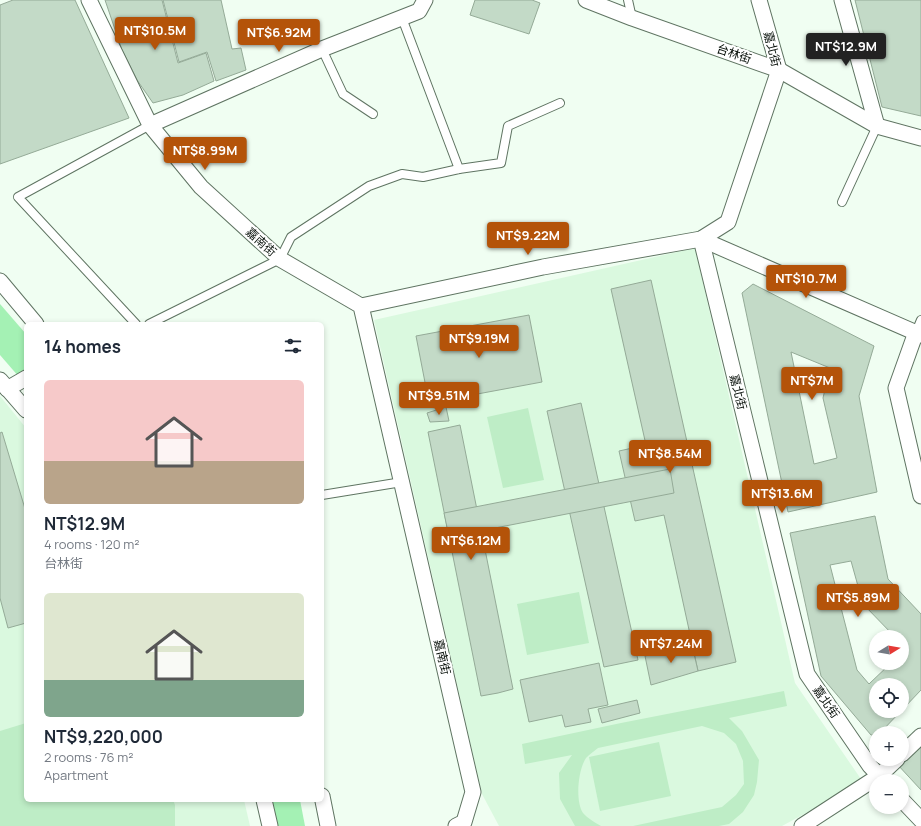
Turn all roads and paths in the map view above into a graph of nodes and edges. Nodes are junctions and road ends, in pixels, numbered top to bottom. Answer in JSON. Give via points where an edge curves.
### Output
{"nodes":[{"id":1,"x":89,"y":0,"type":"edge"},
{"id":2,"x":425,"y":0,"type":"edge"},
{"id":3,"x":586,"y":0,"type":"edge"},
{"id":4,"x":628,"y":0,"type":"edge"},
{"id":5,"x":759,"y":0,"type":"edge"},
{"id":6,"x":842,"y":0,"type":"edge"},
{"id":7,"x":402,"y":18,"type":"junction"},
{"id":8,"x":632,"y":18,"type":"junction"},
{"id":9,"x":322,"y":49,"type":"junction"},
{"id":10,"x":779,"y":70,"type":"junction"},
{"id":11,"x":560,"y":103,"type":"dead end"},
{"id":12,"x":373,"y":114,"type":"dead end"},
{"id":13,"x":150,"y":125,"type":"junction"},
{"id":14,"x":877,"y":126,"type":"junction"},
{"id":15,"x":921,"y":138,"type":"edge"},
{"id":16,"x":459,"y":169,"type":"junction"},
{"id":17,"x":842,"y":202,"type":"dead end"},
{"id":18,"x":701,"y":239,"type":"junction"},
{"id":19,"x":280,"y":259,"type":"junction"},
{"id":20,"x":0,"y":281,"type":"edge"},
{"id":21,"x":361,"y":306,"type":"junction"},
{"id":22,"x":34,"y":322,"type":"edge"},
{"id":23,"x":134,"y":322,"type":"edge"},
{"id":24,"x":153,"y":322,"type":"edge"},
{"id":25,"x":919,"y":329,"type":"edge"},
{"id":26,"x":24,"y":379,"type":"edge"},
{"id":27,"x":4,"y":385,"type":"edge"},
{"id":28,"x":24,"y":408,"type":"edge"},
{"id":29,"x":402,"y":482,"type":"junction"},
{"id":30,"x":324,"y":495,"type":"edge"},
{"id":31,"x":921,"y":496,"type":"edge"},
{"id":32,"x":921,"y":736,"type":"edge"},
{"id":33,"x":909,"y":747,"type":"edge"},
{"id":34,"x":891,"y":766,"type":"edge"},
{"id":35,"x":878,"y":774,"type":"edge"},
{"id":36,"x":885,"y":774,"type":"edge"},
{"id":37,"x":869,"y":786,"type":"edge"},
{"id":38,"x":264,"y":802,"type":"edge"},
{"id":39,"x":323,"y":802,"type":"edge"},
{"id":40,"x":909,"y":807,"type":"edge"},
{"id":41,"x":921,"y":820,"type":"edge"},
{"id":42,"x":270,"y":826,"type":"edge"},
{"id":43,"x":328,"y":826,"type":"edge"},
{"id":44,"x":456,"y":826,"type":"edge"},
{"id":45,"x":802,"y":826,"type":"edge"}],
"edges":[{"from":1,"to":13,"type":"street","name":"嘉南街"},
{"from":2,"to":7,"type":"street","via":[[419,11]]},
{"from":3,"to":8,"type":"street","name":"台林街"},
{"from":4,"to":8,"type":"lane"},
{"from":5,"to":10,"type":"street","name":"嘉北街"},
{"from":6,"to":14,"type":"street"},
{"from":7,"to":9,"type":"street"},
{"from":7,"to":16,"type":"lane"},
{"from":8,"to":10,"type":"street","name":"台林街"},
{"from":9,"to":12,"type":"lane","via":[[343,94]]},
{"from":9,"to":13,"type":"street"},
{"from":10,"to":14,"type":"street","name":"台林街"},
{"from":10,"to":18,"type":"street","name":"嘉北街","via":[[728,222]]},
{"from":11,"to":16,"type":"lane","via":[[508,126],[501,163]]},
{"from":13,"to":19,"type":"street","name":"嘉南街","via":[[201,187]]},
{"from":13,"to":23,"type":"lane","via":[[18,197]]},
{"from":14,"to":15,"type":"street","name":"台林街"},
{"from":14,"to":17,"type":"lane"},
{"from":16,"to":19,"type":"lane","via":[[423,177],[402,174],[369,186],[291,238]]},
{"from":18,"to":21,"type":"street","via":[[543,267]]},
{"from":18,"to":25,"type":"street"},
{"from":18,"to":35,"type":"street","name":"嘉北街","via":[[807,674]]},
{"from":19,"to":21,"type":"street","name":"嘉南街"},
{"from":19,"to":24,"type":"lane"},
{"from":20,"to":22,"type":"street"},
{"from":21,"to":29,"type":"street","name":"嘉南街"},
{"from":25,"to":31,"type":"street","via":[[896,388]]},
{"from":26,"to":27,"type":"street"},
{"from":27,"to":28,"type":"street"},
{"from":29,"to":30,"type":"lane"},
{"from":29,"to":44,"type":"street","name":"嘉南街","via":[[473,792],[464,822]]},
{"from":32,"to":33,"type":"street"},
{"from":34,"to":36,"type":"street"},
{"from":37,"to":45,"type":"street"},
{"from":38,"to":42,"type":"street"},
{"from":39,"to":43,"type":"street"},
{"from":40,"to":41,"type":"street"}]}
